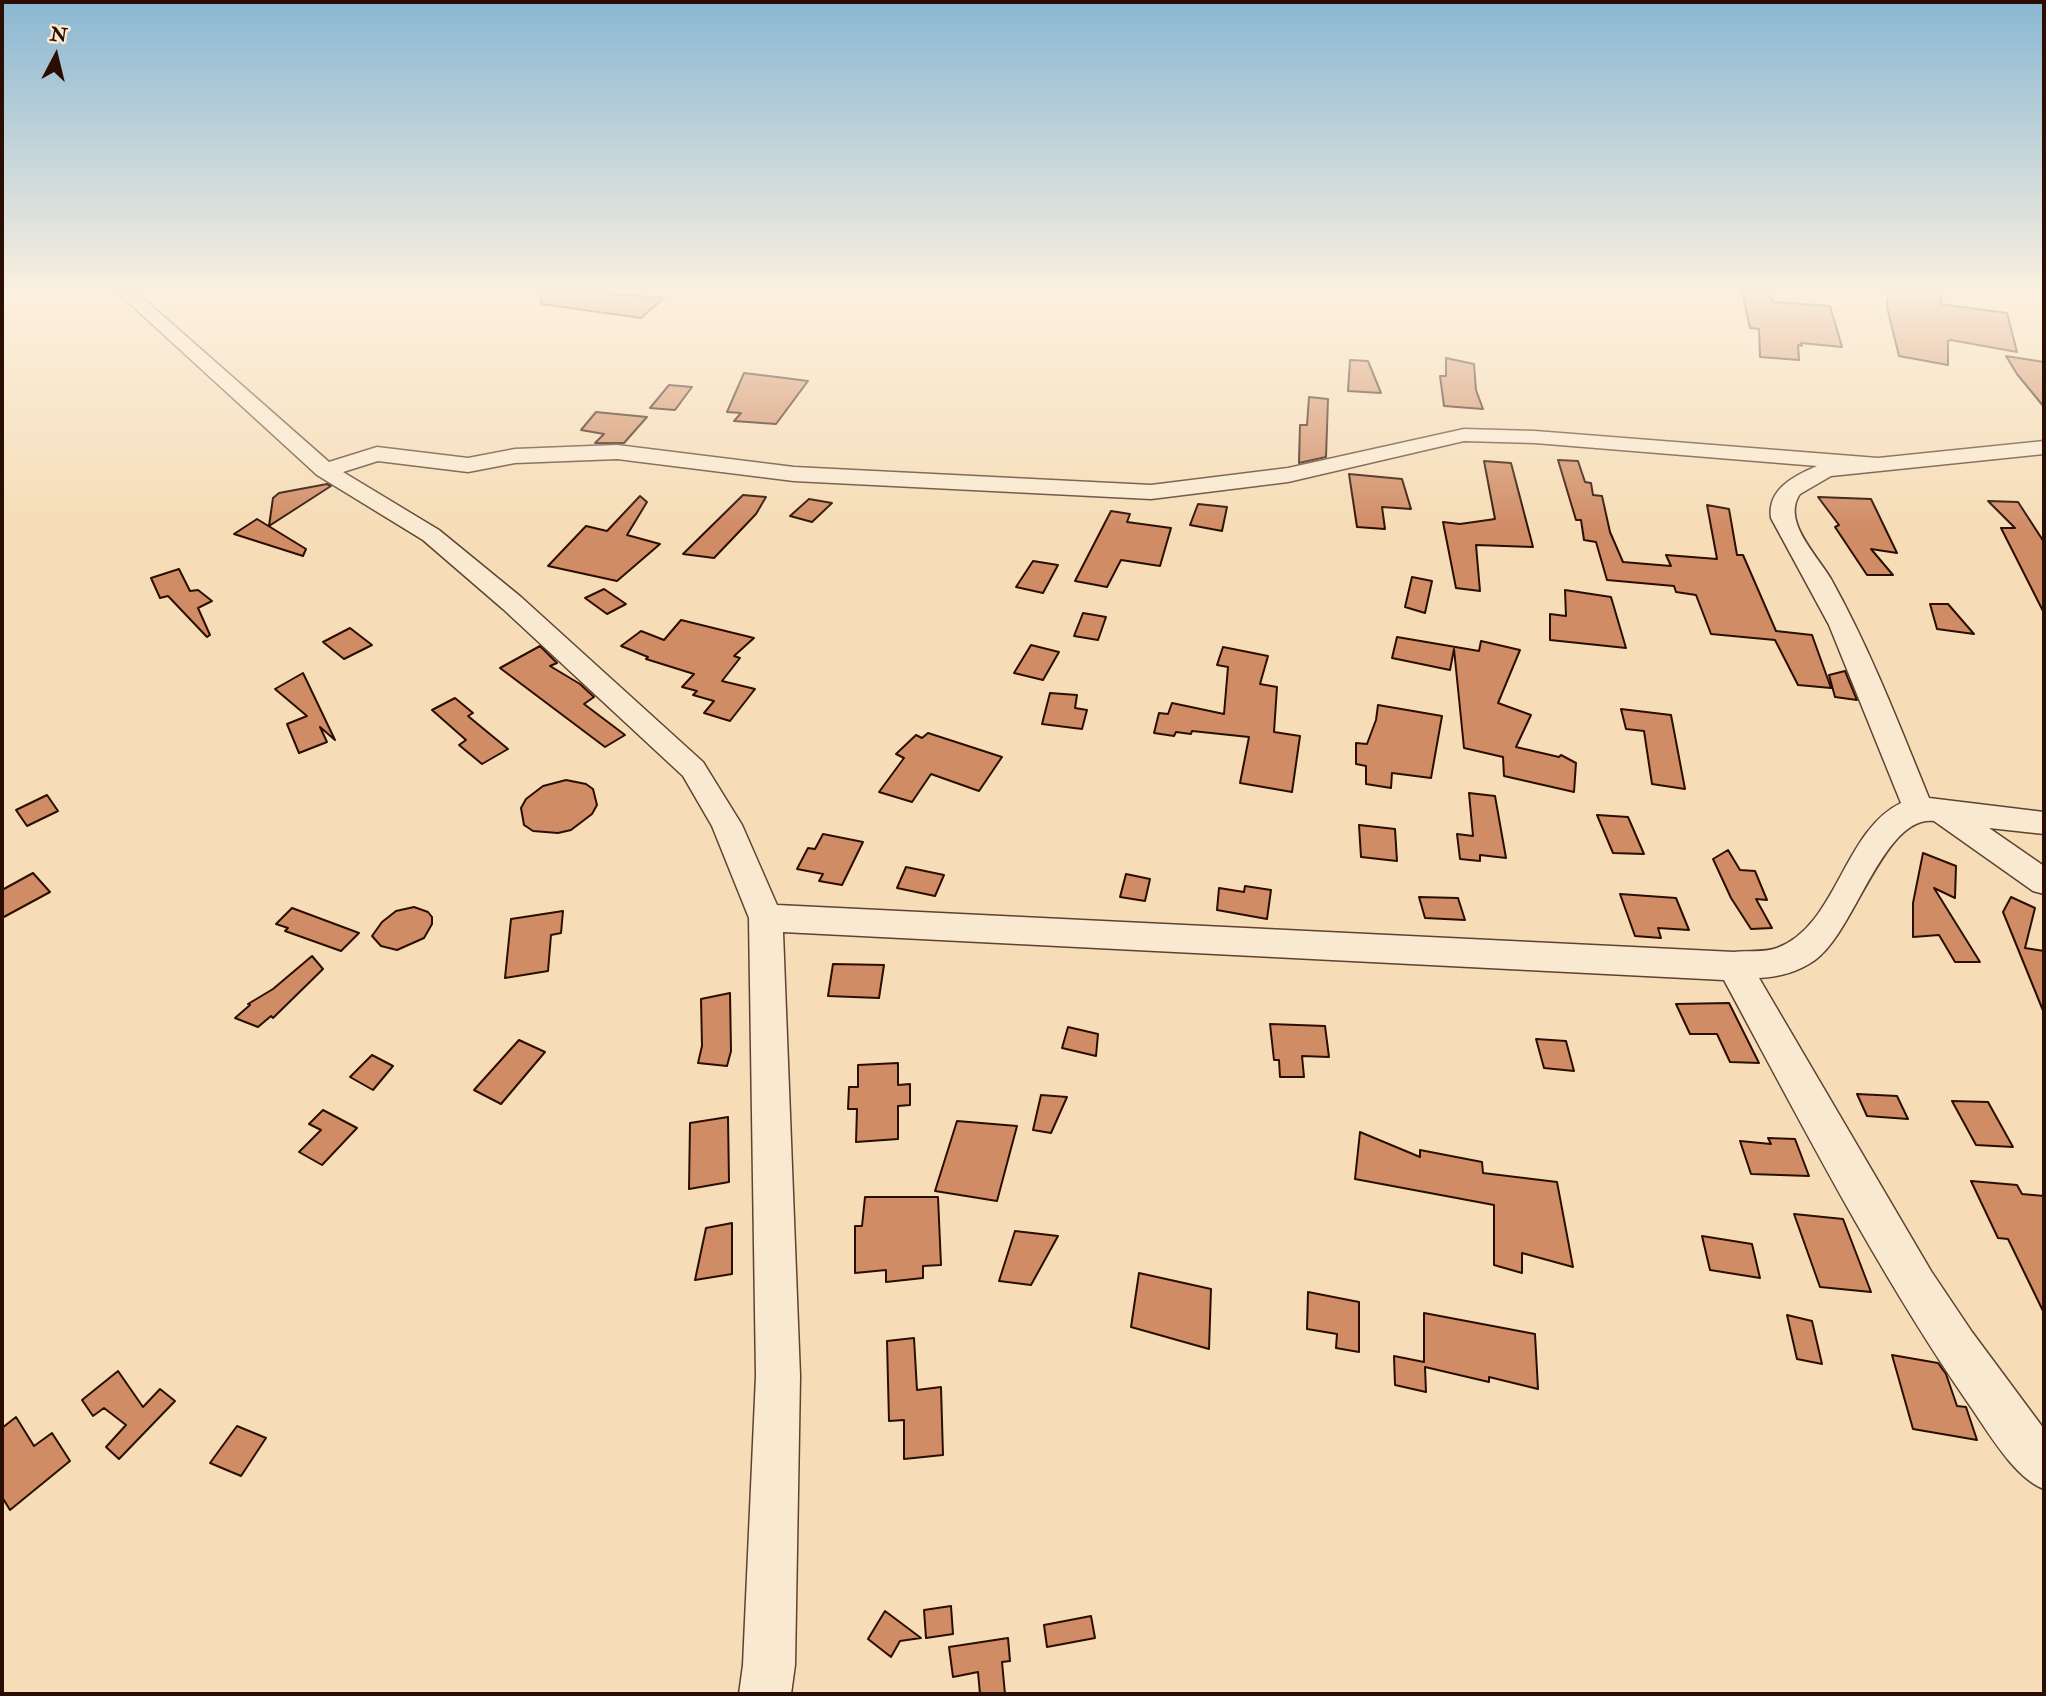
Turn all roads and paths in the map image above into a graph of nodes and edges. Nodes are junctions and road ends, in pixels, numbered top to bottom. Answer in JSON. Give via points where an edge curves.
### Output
{"nodes":[{"id":1,"x":214,"y":371,"type":"edge"},
{"id":2,"x":2044,"y":447,"type":"edge"},
{"id":3,"x":1883,"y":465,"type":"junction"},
{"id":4,"x":325,"y":470,"type":"junction"},
{"id":5,"x":1930,"y":809,"type":"junction"},
{"id":6,"x":2044,"y":823,"type":"edge"},
{"id":7,"x":2044,"y":882,"type":"edge"},
{"id":8,"x":766,"y":918,"type":"junction"},
{"id":9,"x":1734,"y":966,"type":"junction"},
{"id":10,"x":2044,"y":1466,"type":"edge"},
{"id":11,"x":765,"y":1694,"type":"edge"}],
"edges":[{"from":1,"to":4,"type":"street"},
{"from":2,"to":3,"type":"street"},
{"from":3,"to":4,"type":"street","via":[[1464,435],[1288,475],[1152,492],[794,474],[617,452],[515,456],[468,465],[377,454]]},
{"from":3,"to":5,"type":"street","via":[[1827,470],[1800,481],[1789,492],[1782,510],[1787,527],[1831,597]]},
{"from":4,"to":8,"type":"street","via":[[431,535],[693,769],[727,825]]},
{"from":5,"to":6,"type":"street"},
{"from":5,"to":7,"type":"street"},
{"from":5,"to":9,"type":"street","via":[[1898,816],[1814,942],[1783,961]]},
{"from":8,"to":9,"type":"street"},
{"from":8,"to":11,"type":"street","via":[[778,1376]]},
{"from":9,"to":10,"type":"street","via":[[1902,1265],[2003,1416]]}]}
